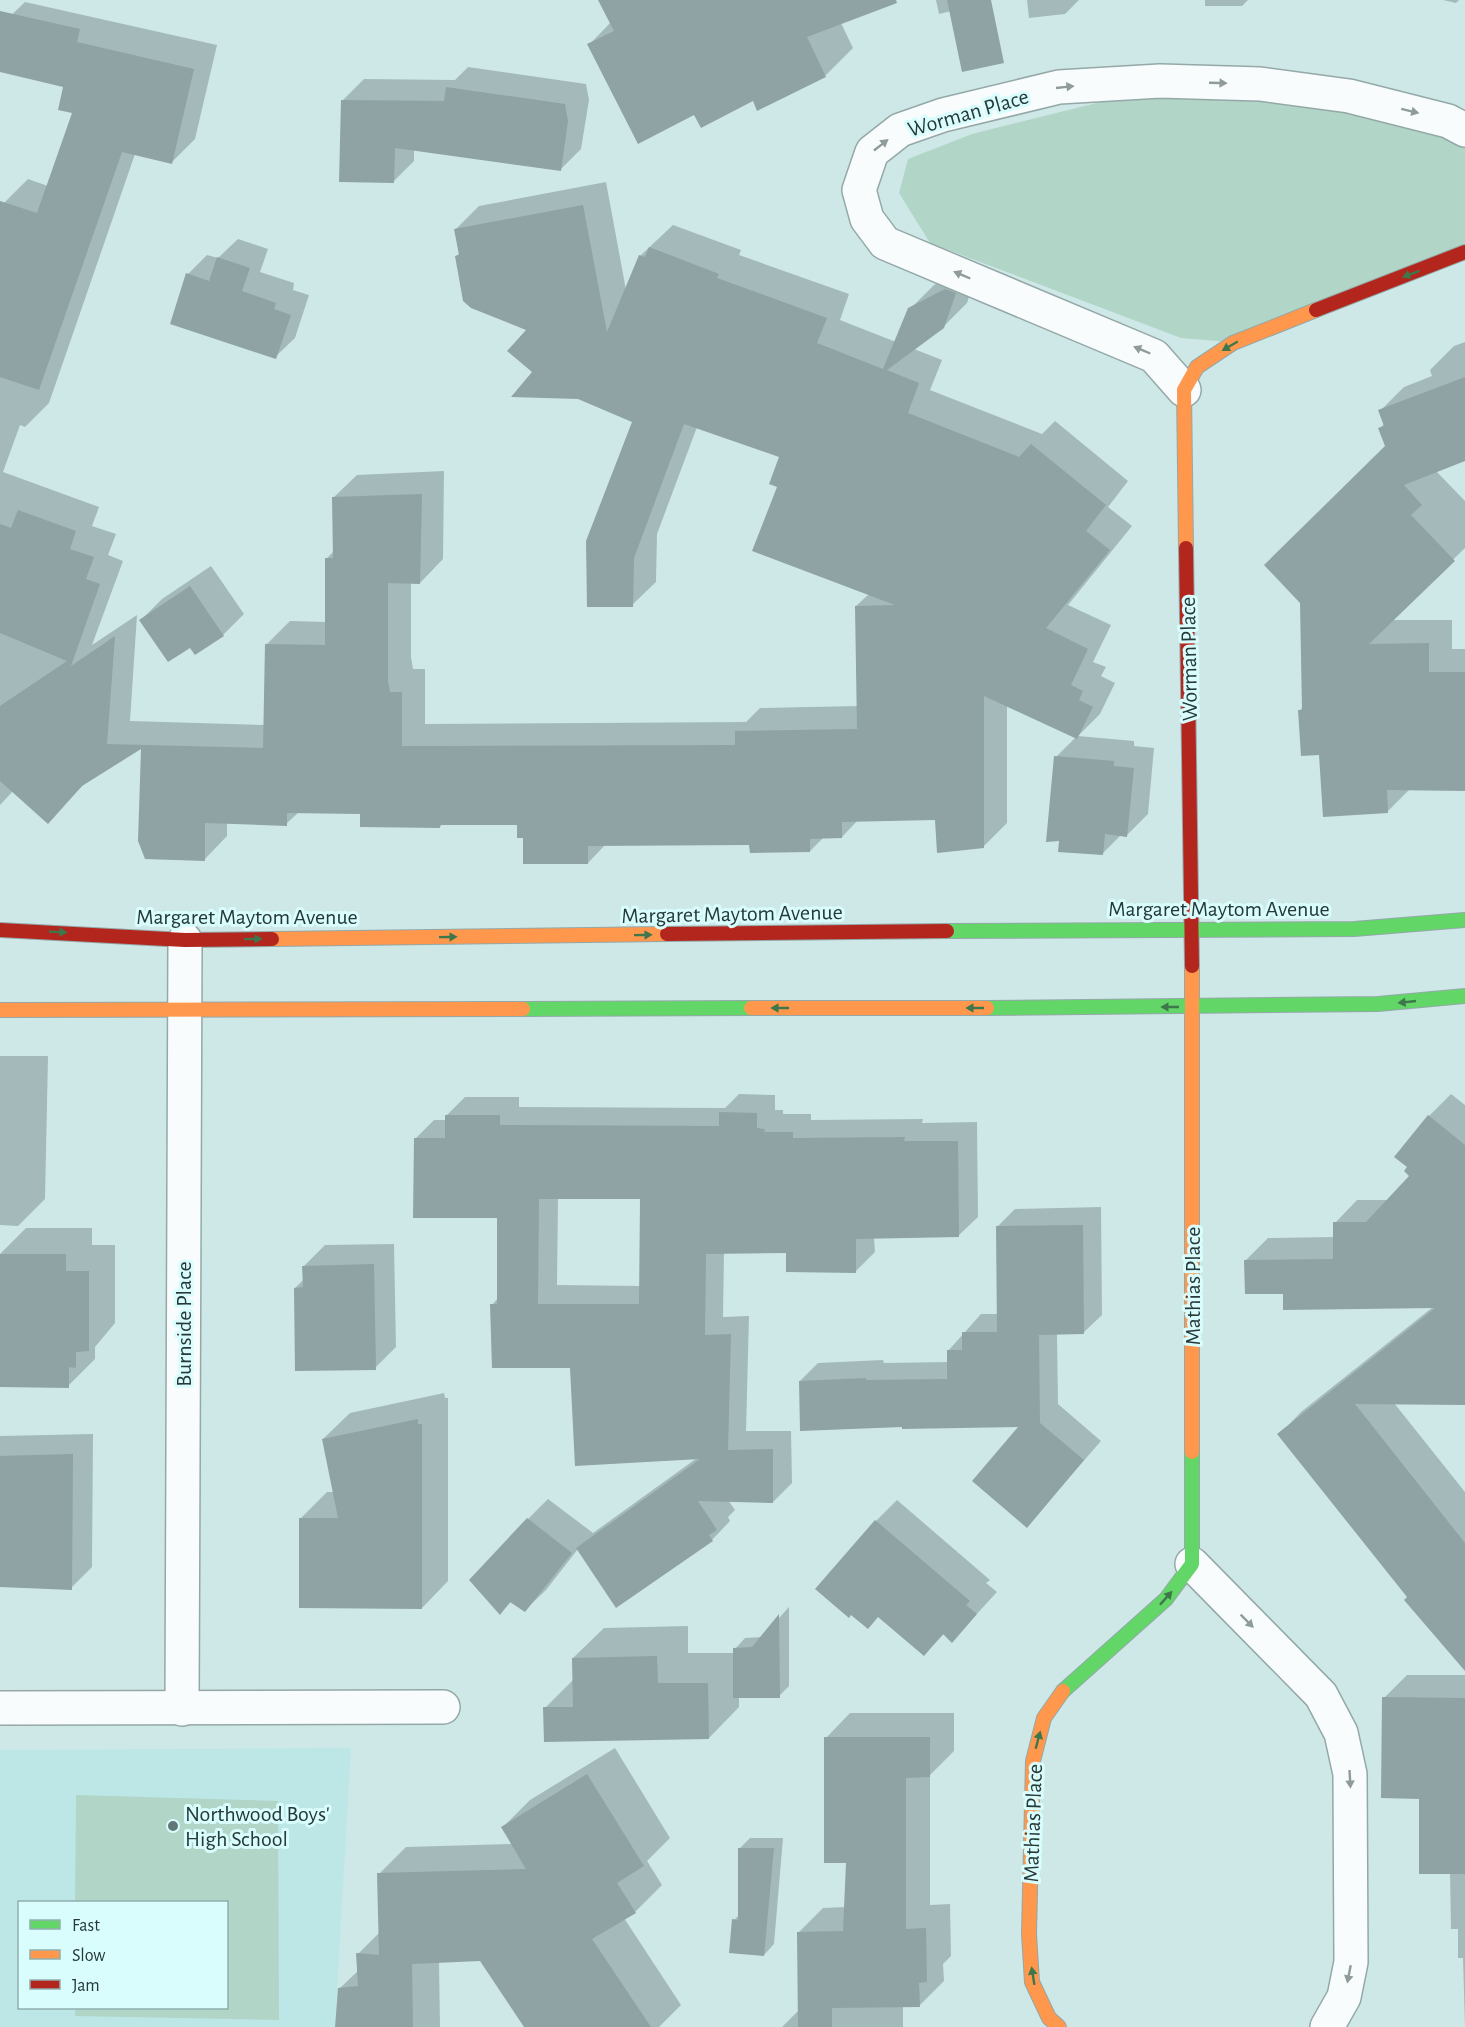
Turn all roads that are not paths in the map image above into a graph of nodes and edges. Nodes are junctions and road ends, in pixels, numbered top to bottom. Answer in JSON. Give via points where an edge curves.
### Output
{"nodes":[{"id":1,"x":1465,"y":130,"type":"edge"},
{"id":2,"x":1465,"y":252,"type":"edge"},
{"id":3,"x":1184,"y":390,"type":"junction"},
{"id":4,"x":1465,"y":920,"type":"edge"},
{"id":5,"x":1192,"y":928,"type":"junction"},
{"id":6,"x":0,"y":930,"type":"edge"},
{"id":7,"x":185,"y":940,"type":"junction"},
{"id":8,"x":1465,"y":996,"type":"edge"},
{"id":9,"x":1192,"y":1007,"type":"junction"},
{"id":10,"x":185,"y":1009,"type":"junction"},
{"id":11,"x":0,"y":1010,"type":"edge"},
{"id":12,"x":1192,"y":1564,"type":"junction"},
{"id":13,"x":443,"y":1707,"type":"dead end"},
{"id":14,"x":0,"y":1708,"type":"edge"},
{"id":15,"x":182,"y":1709,"type":"junction"},
{"id":16,"x":1059,"y":2027,"type":"edge"},
{"id":17,"x":1327,"y":2027,"type":"edge"}],
"edges":[{"from":3,"to":1,"type":"street","name":"Worman Place","one_way":true,"via":[[1154,356],[885,243],[867,219],[859,190],[872,152],[900,130],[943,115],[1059,87],[1160,81],[1260,84],[1349,96],[1448,121]]},
{"from":2,"to":3,"type":"street","one_way":true,"via":[[1233,343],[1197,367]]},
{"from":3,"to":5,"type":"street","name":"Worman Place"},
{"from":4,"to":5,"type":"street","name":"Margaret Maytom Avenue","via":[[1354,929]]},
{"from":7,"to":5,"type":"street","name":"Margaret Maytom Avenue","one_way":true},
{"from":5,"to":9,"type":"street","name":"Worman Place"},
{"from":6,"to":7,"type":"street","name":"Margaret Maytom Avenue","one_way":true},
{"from":7,"to":10,"type":"street","name":"Burnside Place"},
{"from":8,"to":9,"type":"street","one_way":true,"via":[[1378,1004]]},
{"from":9,"to":10,"type":"street","one_way":true},
{"from":9,"to":12,"type":"street","name":"Mathias Place"},
{"from":10,"to":11,"type":"street"},
{"from":10,"to":15,"type":"street","name":"Burnside Place"},
{"from":16,"to":12,"type":"street","name":"Mathias Place","one_way":true,"via":[[1049,2018],[1032,1982],[1029,1934],[1033,1761],[1044,1718],[1065,1688],[1166,1599]]},
{"from":12,"to":17,"type":"street","one_way":true,"via":[[1321,1695],[1341,1733],[1350,1774],[1351,1962],[1344,1997]]},
{"from":13,"to":15,"type":"street"},
{"from":14,"to":15,"type":"street"}]}
